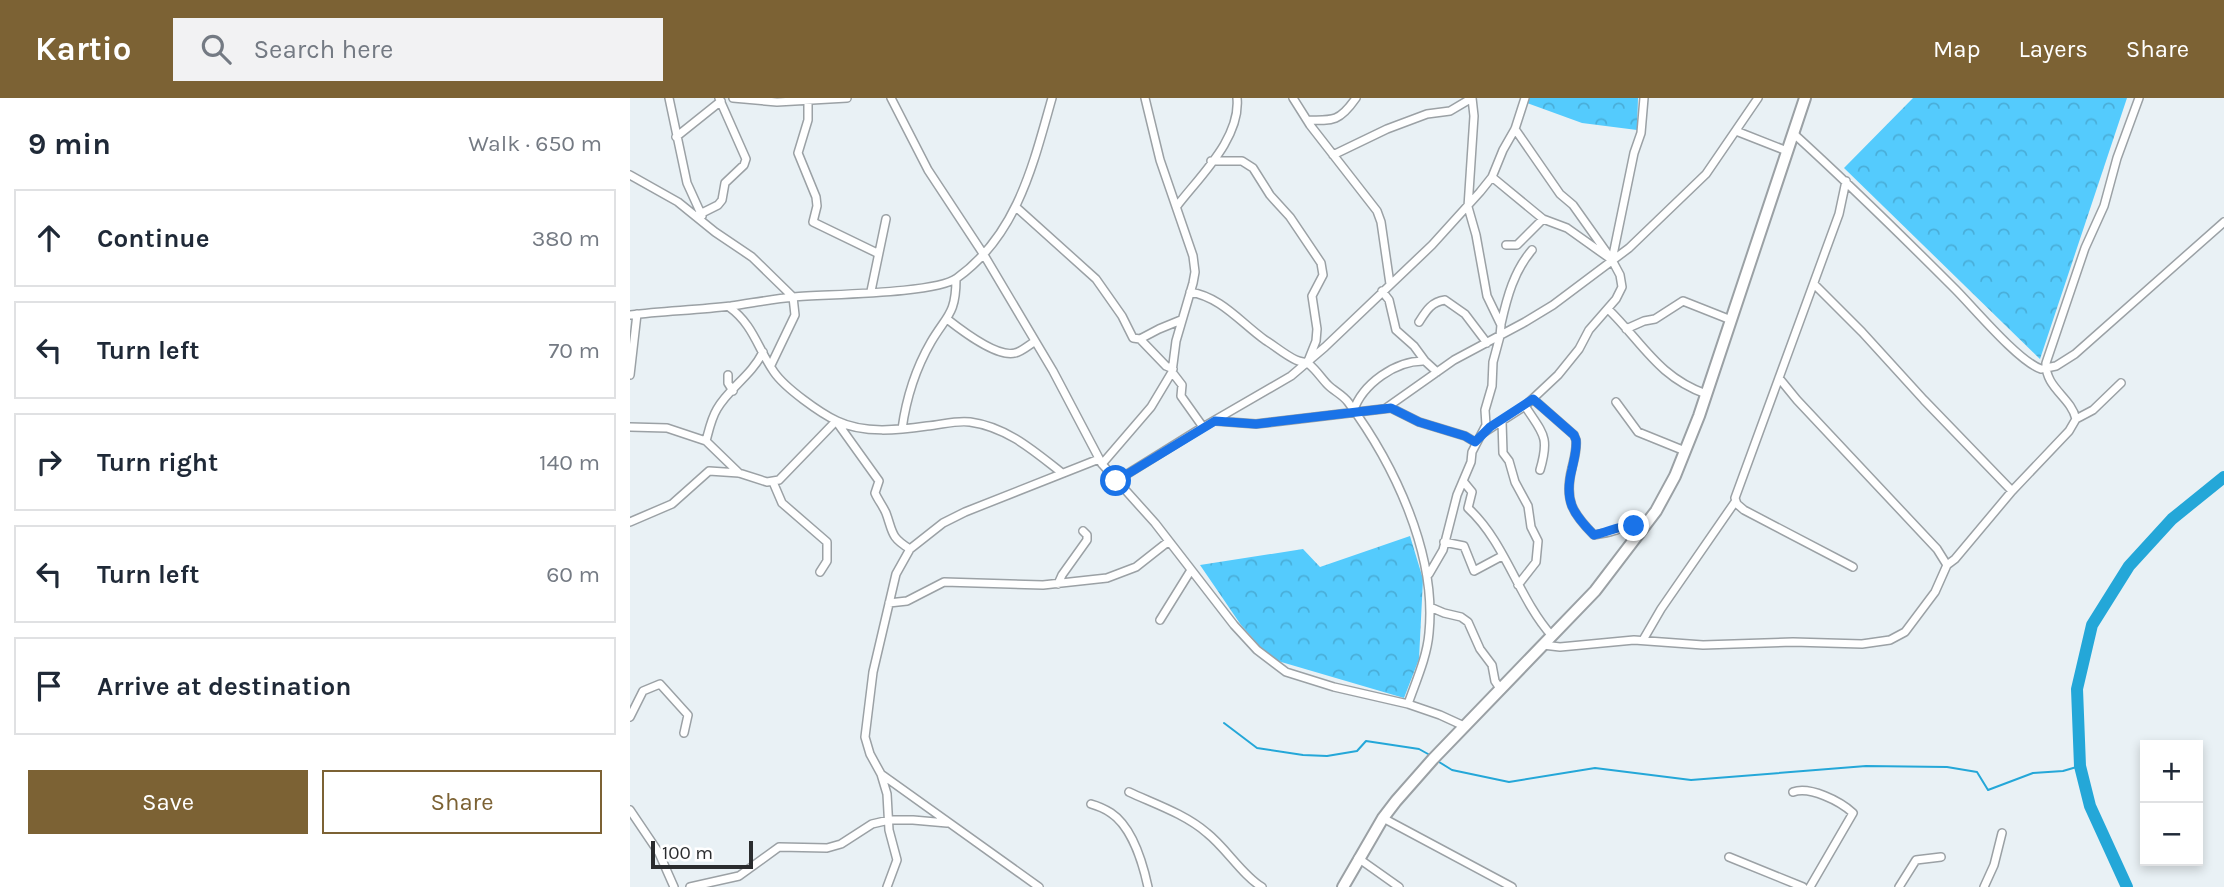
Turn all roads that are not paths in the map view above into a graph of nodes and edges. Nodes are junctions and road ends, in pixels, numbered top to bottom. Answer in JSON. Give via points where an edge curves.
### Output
{"nodes":[{"id":1,"x":669,"y":98,"type":"edge"},
{"id":2,"x":733,"y":98,"type":"edge"},
{"id":3,"x":847,"y":98,"type":"edge"},
{"id":4,"x":891,"y":98,"type":"edge"},
{"id":5,"x":1052,"y":98,"type":"edge"},
{"id":6,"x":1145,"y":98,"type":"edge"},
{"id":7,"x":1237,"y":98,"type":"edge"},
{"id":8,"x":1293,"y":98,"type":"edge"},
{"id":9,"x":1356,"y":98,"type":"edge"},
{"id":10,"x":1472,"y":98,"type":"edge"},
{"id":11,"x":1525,"y":98,"type":"edge"},
{"id":12,"x":1644,"y":98,"type":"edge"},
{"id":13,"x":1758,"y":98,"type":"edge"},
{"id":14,"x":1805,"y":98,"type":"edge"},
{"id":15,"x":2139,"y":98,"type":"edge"},
{"id":16,"x":720,"y":100,"type":"edge"},
{"id":17,"x":808,"y":102,"type":"junction"},
{"id":18,"x":1307,"y":120,"type":"junction"},
{"id":19,"x":1515,"y":129,"type":"junction"},
{"id":20,"x":1736,"y":131,"type":"junction"},
{"id":21,"x":1793,"y":133,"type":"junction"},
{"id":22,"x":676,"y":137,"type":"junction"},
{"id":23,"x":1787,"y":151,"type":"junction"},
{"id":24,"x":1333,"y":155,"type":"junction"},
{"id":25,"x":1211,"y":161,"type":"junction"},
{"id":26,"x":630,"y":175,"type":"edge"},
{"id":27,"x":1492,"y":177,"type":"junction"},
{"id":28,"x":1846,"y":181,"type":"junction"},
{"id":29,"x":1177,"y":206,"type":"junction"},
{"id":30,"x":1016,"y":207,"type":"junction"},
{"id":31,"x":1468,"y":207,"type":"junction"},
{"id":32,"x":701,"y":214,"type":"junction"},
{"id":33,"x":886,"y":219,"type":"dead end"},
{"id":34,"x":1543,"y":219,"type":"junction"},
{"id":35,"x":2224,"y":222,"type":"edge"},
{"id":36,"x":707,"y":226,"type":"junction"},
{"id":37,"x":1506,"y":245,"type":"dead end"},
{"id":38,"x":1532,"y":250,"type":"dead end"},
{"id":39,"x":877,"y":253,"type":"junction"},
{"id":40,"x":984,"y":255,"type":"junction"},
{"id":41,"x":1612,"y":260,"type":"junction"},
{"id":42,"x":956,"y":279,"type":"junction"},
{"id":43,"x":1390,"y":284,"type":"junction"},
{"id":44,"x":1814,"y":284,"type":"junction"},
{"id":45,"x":871,"y":291,"type":"junction"},
{"id":46,"x":1382,"y":291,"type":"junction"},
{"id":47,"x":1190,"y":292,"type":"junction"},
{"id":48,"x":793,"y":297,"type":"junction"},
{"id":49,"x":729,"y":306,"type":"junction"},
{"id":50,"x":1608,"y":309,"type":"junction"},
{"id":51,"x":634,"y":315,"type":"edge"},
{"id":52,"x":947,"y":319,"type":"junction"},
{"id":53,"x":1181,"y":320,"type":"junction"},
{"id":54,"x":1731,"y":320,"type":"junction"},
{"id":55,"x":1419,"y":322,"type":"dead end"},
{"id":56,"x":1501,"y":325,"type":"junction"},
{"id":57,"x":1626,"y":329,"type":"junction"},
{"id":58,"x":1500,"y":336,"type":"junction"},
{"id":59,"x":1140,"y":340,"type":"junction"},
{"id":60,"x":1034,"y":342,"type":"junction"},
{"id":61,"x":1488,"y":343,"type":"junction"},
{"id":62,"x":763,"y":352,"type":"junction"},
{"id":63,"x":1425,"y":361,"type":"junction"},
{"id":64,"x":1308,"y":362,"type":"junction"},
{"id":65,"x":771,"y":366,"type":"junction"},
{"id":66,"x":2046,"y":369,"type":"junction"},
{"id":67,"x":1173,"y":370,"type":"junction"},
{"id":68,"x":1437,"y":372,"type":"junction"},
{"id":69,"x":630,"y":375,"type":"edge"},
{"id":70,"x":728,"y":375,"type":"dead end"},
{"id":71,"x":1779,"y":378,"type":"junction"},
{"id":72,"x":2121,"y":383,"type":"dead end"},
{"id":73,"x":733,"y":391,"type":"junction"},
{"id":74,"x":1706,"y":394,"type":"junction"},
{"id":75,"x":1533,"y":399,"type":"junction"},
{"id":76,"x":1616,"y":402,"type":"dead end"},
{"id":77,"x":1525,"y":406,"type":"junction"},
{"id":78,"x":1386,"y":408,"type":"junction"},
{"id":79,"x":1353,"y":412,"type":"junction"},
{"id":80,"x":2076,"y":419,"type":"junction"},
{"id":81,"x":836,"y":421,"type":"junction"},
{"id":82,"x":1215,"y":421,"type":"junction"},
{"id":83,"x":1502,"y":421,"type":"junction"},
{"id":84,"x":1203,"y":427,"type":"junction"},
{"id":85,"x":630,"y":428,"type":"edge"},
{"id":86,"x":902,"y":429,"type":"junction"},
{"id":87,"x":1483,"y":433,"type":"junction"},
{"id":88,"x":706,"y":441,"type":"junction"},
{"id":89,"x":1475,"y":442,"type":"junction"},
{"id":90,"x":1685,"y":451,"type":"junction"},
{"id":91,"x":1100,"y":462,"type":"junction"},
{"id":92,"x":1540,"y":470,"type":"dead end"},
{"id":93,"x":739,"y":473,"type":"junction"},
{"id":94,"x":1062,"y":473,"type":"junction"},
{"id":95,"x":1116,"y":481,"type":"junction"},
{"id":96,"x":1463,"y":481,"type":"junction"},
{"id":97,"x":773,"y":482,"type":"junction"},
{"id":98,"x":2012,"y":491,"type":"junction"},
{"id":99,"x":1735,"y":502,"type":"junction"},
{"id":100,"x":630,"y":522,"type":"edge"},
{"id":101,"x":1083,"y":531,"type":"dead end"},
{"id":102,"x":1642,"y":532,"type":"junction"},
{"id":103,"x":1169,"y":541,"type":"junction"},
{"id":104,"x":1444,"y":542,"type":"junction"},
{"id":105,"x":910,"y":549,"type":"junction"},
{"id":106,"x":1502,"y":556,"type":"junction"},
{"id":107,"x":1947,"y":565,"type":"junction"},
{"id":108,"x":1853,"y":567,"type":"dead end"},
{"id":109,"x":1191,"y":570,"type":"junction"},
{"id":110,"x":820,"y":572,"type":"dead end"},
{"id":111,"x":1429,"y":575,"type":"junction"},
{"id":112,"x":1058,"y":584,"type":"junction"},
{"id":113,"x":1518,"y":585,"type":"junction"},
{"id":114,"x":889,"y":603,"type":"junction"},
{"id":115,"x":1430,"y":607,"type":"junction"},
{"id":116,"x":1160,"y":620,"type":"dead end"},
{"id":117,"x":1552,"y":636,"type":"junction"},
{"id":118,"x":1643,"y":640,"type":"junction"},
{"id":119,"x":1543,"y":645,"type":"junction"},
{"id":120,"x":1501,"y":690,"type":"junction"},
{"id":121,"x":1408,"y":704,"type":"junction"},
{"id":122,"x":630,"y":716,"type":"edge"},
{"id":123,"x":1464,"y":726,"type":"junction"},
{"id":124,"x":684,"y":733,"type":"dead end"},
{"id":125,"x":881,"y":774,"type":"junction"},
{"id":126,"x":1129,"y":792,"type":"dead end"},
{"id":127,"x":1793,"y":792,"type":"dead end"},
{"id":128,"x":1091,"y":803,"type":"dead end"},
{"id":129,"x":630,"y":810,"type":"edge"},
{"id":130,"x":1383,"y":818,"type":"junction"},
{"id":131,"x":889,"y":820,"type":"junction"},
{"id":132,"x":950,"y":824,"type":"junction"},
{"id":133,"x":2001,"y":834,"type":"dead end"},
{"id":134,"x":1729,"y":857,"type":"dead end"},
{"id":135,"x":1941,"y":857,"type":"dead end"},
{"id":136,"x":1358,"y":858,"type":"junction"},
{"id":137,"x":674,"y":887,"type":"edge"},
{"id":138,"x":690,"y":887,"type":"edge"},
{"id":139,"x":887,"y":887,"type":"edge"},
{"id":140,"x":1039,"y":887,"type":"edge"},
{"id":141,"x":1148,"y":887,"type":"edge"},
{"id":142,"x":1262,"y":887,"type":"edge"},
{"id":143,"x":1343,"y":887,"type":"edge"},
{"id":144,"x":1399,"y":887,"type":"edge"},
{"id":145,"x":1512,"y":887,"type":"edge"},
{"id":146,"x":1803,"y":887,"type":"edge"},
{"id":147,"x":1810,"y":887,"type":"edge"},
{"id":148,"x":1899,"y":887,"type":"edge"},
{"id":149,"x":1983,"y":887,"type":"edge"}],
"edges":[{"from":1,"to":22,"type":"street"},
{"from":2,"to":17,"type":"street"},
{"from":3,"to":17,"type":"street"},
{"from":4,"to":40,"type":"street","via":[[919,156]]},
{"from":5,"to":30,"type":"street"},
{"from":6,"to":29,"type":"street"},
{"from":7,"to":25,"type":"street","via":[[1233,126]]},
{"from":8,"to":18,"type":"street"},
{"from":9,"to":18,"type":"street","via":[[1341,116],[1329,121]]},
{"from":10,"to":24,"type":"street","via":[[1450,111],[1387,129]]},
{"from":10,"to":31,"type":"street"},
{"from":11,"to":19,"type":"street"},
{"from":12,"to":41,"type":"street","via":[[1641,133]]},
{"from":13,"to":20,"type":"street"},
{"from":14,"to":21,"type":"main road"},
{"from":15,"to":66,"type":"street"},
{"from":16,"to":22,"type":"street"},
{"from":16,"to":32,"type":"street","via":[[746,159],[725,183],[718,205]]},
{"from":17,"to":39,"type":"street","via":[[798,153],[816,197],[813,222]]},
{"from":18,"to":24,"type":"street"},
{"from":19,"to":27,"type":"street"},
{"from":19,"to":41,"type":"street"},
{"from":20,"to":23,"type":"street"},
{"from":20,"to":41,"type":"street","via":[[1706,174]]},
{"from":21,"to":23,"type":"main road"},
{"from":21,"to":28,"type":"street"},
{"from":22,"to":32,"type":"street","via":[[687,183]]},
{"from":23,"to":54,"type":"main road"},
{"from":24,"to":43,"type":"street","via":[[1374,206],[1381,222]]},
{"from":25,"to":29,"type":"street"},
{"from":25,"to":64,"type":"street","via":[[1242,161],[1253,168],[1321,263],[1323,275],[1312,296],[1316,341]]},
{"from":26,"to":36,"type":"street","via":[[678,202]]},
{"from":27,"to":31,"type":"street"},
{"from":27,"to":34,"type":"street"},
{"from":28,"to":44,"type":"street"},
{"from":28,"to":66,"type":"street","via":[[1986,322],[2035,367]]},
{"from":29,"to":47,"type":"street","via":[[1195,264]]},
{"from":30,"to":40,"type":"street"},
{"from":30,"to":59,"type":"street","via":[[1096,279],[1133,338]]},
{"from":31,"to":43,"type":"street"},
{"from":31,"to":56,"type":"street","via":[[1487,296]]},
{"from":32,"to":36,"type":"street"},
{"from":33,"to":39,"type":"street"},
{"from":34,"to":37,"type":"street","via":[[1517,245]]},
{"from":34,"to":41,"type":"street","via":[[1567,228]]},
{"from":35,"to":66,"type":"street","via":[[2075,354]]},
{"from":36,"to":48,"type":"street","via":[[752,257]]},
{"from":38,"to":56,"type":"street","via":[[1513,282]]},
{"from":39,"to":45,"type":"street"},
{"from":40,"to":42,"type":"street"},
{"from":40,"to":60,"type":"street"},
{"from":41,"to":50,"type":"street","via":[[1622,287]]},
{"from":41,"to":58,"type":"street","via":[[1553,305]]},
{"from":42,"to":45,"type":"street","via":[[926,288]]},
{"from":42,"to":52,"type":"street","via":[[956,299]]},
{"from":43,"to":46,"type":"street"},
{"from":44,"to":71,"type":"street"},
{"from":44,"to":98,"type":"street"},
{"from":45,"to":48,"type":"street"},
{"from":46,"to":63,"type":"street","via":[[1390,300],[1396,330]]},
{"from":46,"to":64,"type":"street"},
{"from":47,"to":53,"type":"street"},
{"from":47,"to":64,"type":"street","via":[[1218,301],[1249,329],[1296,360]]},
{"from":48,"to":49,"type":"street"},
{"from":48,"to":65,"type":"street","via":[[795,315]]},
{"from":49,"to":51,"type":"street"},
{"from":49,"to":62,"type":"street","via":[[741,315]]},
{"from":50,"to":57,"type":"street"},
{"from":50,"to":75,"type":"street","via":[[1563,369]]},
{"from":51,"to":69,"type":"street"},
{"from":52,"to":60,"type":"street","via":[[1001,352],[1015,354]]},
{"from":52,"to":86,"type":"street","via":[[924,356]]},
{"from":53,"to":59,"type":"street"},
{"from":53,"to":67,"type":"street"},
{"from":54,"to":57,"type":"street","via":[[1683,301],[1655,319]]},
{"from":54,"to":74,"type":"main road"},
{"from":55,"to":61,"type":"street","via":[[1436,301],[1445,300],[1465,314]]},
{"from":56,"to":58,"type":"street"},
{"from":57,"to":74,"type":"street","via":[[1667,373]]},
{"from":58,"to":61,"type":"street"},
{"from":58,"to":87,"type":"street"},
{"from":59,"to":67,"type":"street"},
{"from":60,"to":91,"type":"street"},
{"from":61,"to":68,"type":"street"},
{"from":62,"to":65,"type":"street"},
{"from":62,"to":73,"type":"street"},
{"from":63,"to":68,"type":"street"},
{"from":63,"to":79,"type":"street","via":[[1402,364],[1381,377]]},
{"from":64,"to":79,"type":"street"},
{"from":64,"to":82,"type":"street"},
{"from":65,"to":81,"type":"street","via":[[783,382]]},
{"from":66,"to":80,"type":"street"},
{"from":67,"to":84,"type":"street","via":[[1182,385],[1181,396]]},
{"from":67,"to":91,"type":"street","via":[[1151,407]]},
{"from":68,"to":78,"type":"street"},
{"from":70,"to":73,"type":"street"},
{"from":71,"to":99,"type":"street"},
{"from":71,"to":107,"type":"street"},
{"from":72,"to":80,"type":"street","via":[[2093,410]]},
{"from":73,"to":88,"type":"street","via":[[719,406]]},
{"from":74,"to":90,"type":"main road"},
{"from":75,"to":77,"type":"street"},
{"from":75,"to":102,"type":"street","via":[[1576,440],[1568,493],[1581,522],[1594,535],[1628,525]]},
{"from":76,"to":90,"type":"street","via":[[1638,432]]},
{"from":77,"to":83,"type":"street"},
{"from":77,"to":92,"type":"street","via":[[1547,449]]},
{"from":78,"to":79,"type":"street"},
{"from":78,"to":89,"type":"street"},
{"from":79,"to":82,"type":"street","via":[[1256,424]]},
{"from":79,"to":111,"type":"street","via":[[1385,457]]},
{"from":80,"to":98,"type":"street"},
{"from":81,"to":86,"type":"street","via":[[864,428]]},
{"from":81,"to":97,"type":"street","via":[[785,477]]},
{"from":81,"to":105,"type":"street","via":[[879,481],[875,493],[896,541]]},
{"from":82,"to":84,"type":"street"},
{"from":83,"to":87,"type":"street"},
{"from":83,"to":113,"type":"street","via":[[1503,453],[1528,506],[1538,541],[1536,562]]},
{"from":84,"to":95,"type":"street"},
{"from":85,"to":88,"type":"street","via":[[667,428]]},
{"from":86,"to":94,"type":"street","via":[[960,421],[985,425],[1026,444]]},
{"from":87,"to":89,"type":"street"},
{"from":88,"to":93,"type":"street"},
{"from":89,"to":96,"type":"street"},
{"from":90,"to":102,"type":"main road"},
{"from":91,"to":94,"type":"street"},
{"from":91,"to":95,"type":"street"},
{"from":93,"to":97,"type":"street"},
{"from":93,"to":100,"type":"street","via":[[709,471],[672,504]]},
{"from":94,"to":105,"type":"street","via":[[954,517]]},
{"from":95,"to":103,"type":"street"},
{"from":96,"to":104,"type":"street"},
{"from":96,"to":106,"type":"street","via":[[1472,492],[1468,508],[1483,522]]},
{"from":97,"to":110,"type":"street","via":[[782,503],[827,541],[827,561]]},
{"from":98,"to":107,"type":"street"},
{"from":99,"to":108,"type":"street"},
{"from":99,"to":118,"type":"street"},
{"from":101,"to":112,"type":"street","via":[[1087,540]]},
{"from":102,"to":117,"type":"main road","via":[[1595,592]]},
{"from":103,"to":109,"type":"street"},
{"from":103,"to":112,"type":"street","via":[[1124,573]]},
{"from":104,"to":106,"type":"street","via":[[1464,546],[1474,571]]},
{"from":104,"to":111,"type":"street"},
{"from":105,"to":114,"type":"street","via":[[896,574]]},
{"from":106,"to":113,"type":"street"},
{"from":107,"to":118,"type":"street","via":[[1913,623],[1890,640],[1703,645]]},
{"from":109,"to":116,"type":"street"},
{"from":109,"to":121,"type":"street","via":[[1257,650],[1286,672]]},
{"from":111,"to":115,"type":"street"},
{"from":112,"to":114,"type":"street","via":[[944,582],[907,601]]},
{"from":113,"to":117,"type":"street"},
{"from":114,"to":125,"type":"street","via":[[865,737]]},
{"from":115,"to":120,"type":"street","via":[[1468,622]]},
{"from":115,"to":121,"type":"street","via":[[1425,655]]},
{"from":117,"to":119,"type":"main road"},
{"from":118,"to":119,"type":"street"},
{"from":119,"to":120,"type":"main road"},
{"from":120,"to":123,"type":"main road"},
{"from":121,"to":123,"type":"street"},
{"from":122,"to":124,"type":"street","via":[[643,691],[660,684],[688,715]]},
{"from":123,"to":130,"type":"main road"},
{"from":125,"to":131,"type":"street"},
{"from":125,"to":132,"type":"street"},
{"from":126,"to":142,"type":"street","via":[[1205,831]]},
{"from":127,"to":147,"type":"street","via":[[1809,790],[1853,813]]},
{"from":128,"to":141,"type":"street","via":[[1119,820],[1136,849]]},
{"from":129,"to":137,"type":"street","via":[[659,853]]},
{"from":130,"to":136,"type":"main road"},
{"from":130,"to":145,"type":"street"},
{"from":131,"to":132,"type":"street"},
{"from":131,"to":138,"type":"street","via":[[827,848],[779,847],[739,876]]},
{"from":131,"to":139,"type":"street","via":[[897,860]]},
{"from":132,"to":140,"type":"street"},
{"from":133,"to":149,"type":"street"},
{"from":134,"to":146,"type":"street"},
{"from":135,"to":148,"type":"street","via":[[1916,860]]},
{"from":136,"to":143,"type":"main road"},
{"from":136,"to":144,"type":"street"}]}
